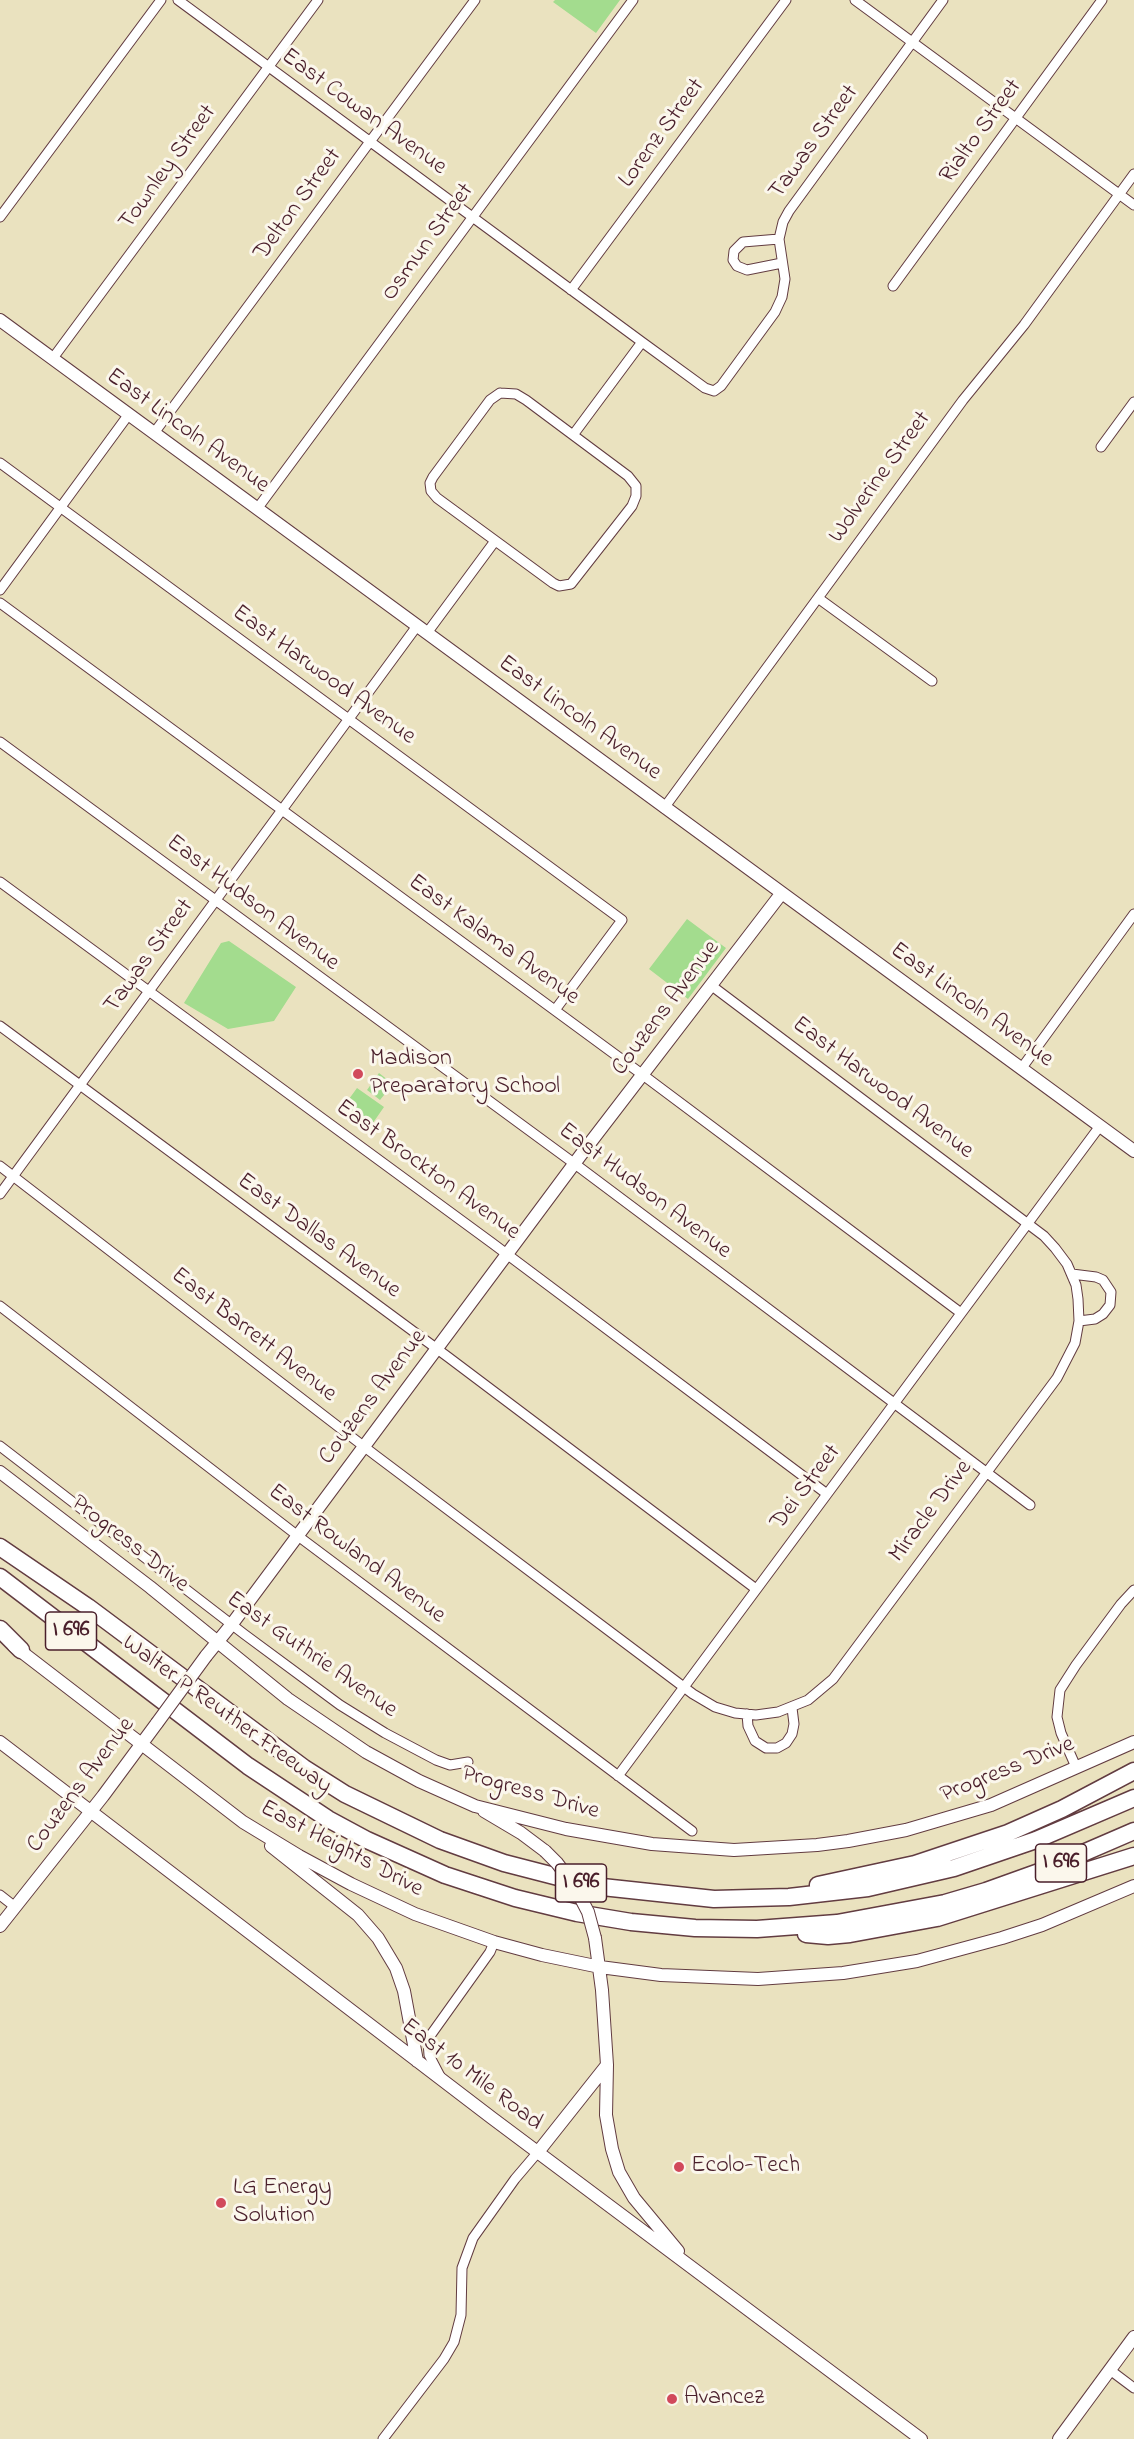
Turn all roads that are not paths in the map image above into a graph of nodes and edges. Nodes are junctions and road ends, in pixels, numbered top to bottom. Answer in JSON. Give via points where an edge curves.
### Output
{"nodes":[{"id":1,"x":161,"y":0,"type":"edge"},
{"id":2,"x":178,"y":0,"type":"edge"},
{"id":3,"x":318,"y":0,"type":"edge"},
{"id":4,"x":475,"y":0,"type":"edge"},
{"id":5,"x":633,"y":0,"type":"edge"},
{"id":6,"x":786,"y":0,"type":"edge"},
{"id":7,"x":855,"y":0,"type":"edge"},
{"id":8,"x":943,"y":0,"type":"edge"},
{"id":9,"x":1102,"y":0,"type":"edge"},
{"id":10,"x":912,"y":42,"type":"junction"},
{"id":11,"x":268,"y":67,"type":"junction"},
{"id":12,"x":1016,"y":119,"type":"junction"},
{"id":13,"x":370,"y":142,"type":"junction"},
{"id":14,"x":1134,"y":174,"type":"edge"},
{"id":15,"x":1119,"y":195,"type":"junction"},
{"id":16,"x":1134,"y":205,"type":"edge"},
{"id":17,"x":0,"y":217,"type":"edge"},
{"id":18,"x":472,"y":217,"type":"junction"},
{"id":19,"x":779,"y":239,"type":"junction"},
{"id":20,"x":782,"y":263,"type":"junction"},
{"id":21,"x":893,"y":286,"type":"dead end"},
{"id":22,"x":572,"y":290,"type":"junction"},
{"id":23,"x":0,"y":320,"type":"edge"},
{"id":24,"x":642,"y":342,"type":"junction"},
{"id":25,"x":53,"y":358,"type":"junction"},
{"id":26,"x":1134,"y":402,"type":"edge"},
{"id":27,"x":129,"y":414,"type":"junction"},
{"id":28,"x":154,"y":433,"type":"junction"},
{"id":29,"x":573,"y":435,"type":"junction"},
{"id":30,"x":1101,"y":447,"type":"dead end"},
{"id":31,"x":0,"y":464,"type":"edge"},
{"id":32,"x":60,"y":508,"type":"junction"},
{"id":33,"x":257,"y":509,"type":"junction"},
{"id":34,"x":495,"y":541,"type":"junction"},
{"id":35,"x":0,"y":590,"type":"edge"},
{"id":36,"x":818,"y":598,"type":"junction"},
{"id":37,"x":0,"y":603,"type":"edge"},
{"id":38,"x":422,"y":630,"type":"junction"},
{"id":39,"x":932,"y":681,"type":"dead end"},
{"id":40,"x":349,"y":720,"type":"junction"},
{"id":41,"x":0,"y":742,"type":"edge"},
{"id":42,"x":664,"y":808,"type":"junction"},
{"id":43,"x":282,"y":810,"type":"junction"},
{"id":44,"x":0,"y":882,"type":"edge"},
{"id":45,"x":781,"y":894,"type":"junction"},
{"id":46,"x":216,"y":901,"type":"junction"},
{"id":47,"x":1134,"y":914,"type":"edge"},
{"id":48,"x":712,"y":986,"type":"junction"},
{"id":49,"x":149,"y":991,"type":"junction"},
{"id":50,"x":555,"y":1010,"type":"junction"},
{"id":51,"x":0,"y":1026,"type":"edge"},
{"id":52,"x":1021,"y":1069,"type":"junction"},
{"id":53,"x":643,"y":1075,"type":"junction"},
{"id":54,"x":79,"y":1086,"type":"junction"},
{"id":55,"x":1100,"y":1126,"type":"junction"},
{"id":56,"x":1134,"y":1151,"type":"edge"},
{"id":57,"x":575,"y":1164,"type":"junction"},
{"id":58,"x":0,"y":1166,"type":"edge"},
{"id":59,"x":13,"y":1176,"type":"junction"},
{"id":60,"x":0,"y":1194,"type":"edge"},
{"id":61,"x":1028,"y":1224,"type":"junction"},
{"id":62,"x":507,"y":1254,"type":"junction"},
{"id":63,"x":1072,"y":1274,"type":"junction"},
{"id":64,"x":0,"y":1306,"type":"edge"},
{"id":65,"x":961,"y":1313,"type":"junction"},
{"id":66,"x":1079,"y":1321,"type":"junction"},
{"id":67,"x":437,"y":1349,"type":"junction"},
{"id":68,"x":894,"y":1404,"type":"junction"},
{"id":69,"x":0,"y":1446,"type":"edge"},
{"id":70,"x":364,"y":1446,"type":"junction"},
{"id":71,"x":0,"y":1472,"type":"edge"},
{"id":72,"x":986,"y":1472,"type":"junction"},
{"id":73,"x":828,"y":1494,"type":"junction"},
{"id":74,"x":1030,"y":1505,"type":"dead end"},
{"id":75,"x":298,"y":1536,"type":"junction"},
{"id":76,"x":0,"y":1547,"type":"edge"},
{"id":77,"x":0,"y":1577,"type":"edge"},
{"id":78,"x":756,"y":1589,"type":"junction"},
{"id":79,"x":1134,"y":1590,"type":"edge"},
{"id":80,"x":232,"y":1624,"type":"junction"},
{"id":81,"x":0,"y":1629,"type":"edge"},
{"id":82,"x":0,"y":1637,"type":"edge"},
{"id":83,"x":218,"y":1642,"type":"junction"},
{"id":84,"x":21,"y":1650,"type":"junction"},
{"id":85,"x":684,"y":1687,"type":"junction"},
{"id":86,"x":792,"y":1708,"type":"junction"},
{"id":87,"x":747,"y":1714,"type":"junction"},
{"id":88,"x":0,"y":1742,"type":"edge"},
{"id":89,"x":1134,"y":1742,"type":"edge"},
{"id":90,"x":141,"y":1744,"type":"junction"},
{"id":91,"x":468,"y":1762,"type":"dead end"},
{"id":92,"x":1076,"y":1767,"type":"junction"},
{"id":93,"x":1134,"y":1771,"type":"edge"},
{"id":94,"x":618,"y":1776,"type":"junction"},
{"id":95,"x":1134,"y":1797,"type":"edge"},
{"id":96,"x":475,"y":1806,"type":"junction"},
{"id":97,"x":90,"y":1812,"type":"junction"},
{"id":98,"x":243,"y":1822,"type":"junction"},
{"id":99,"x":1134,"y":1830,"type":"edge"},
{"id":100,"x":692,"y":1831,"type":"dead end"},
{"id":101,"x":1134,"y":1856,"type":"edge"},
{"id":102,"x":1134,"y":1886,"type":"edge"},
{"id":103,"x":0,"y":1895,"type":"edge"},
{"id":104,"x":789,"y":1897,"type":"junction"},
{"id":105,"x":14,"y":1906,"type":"junction"},
{"id":106,"x":0,"y":1926,"type":"edge"},
{"id":107,"x":757,"y":1929,"type":"junction"},
{"id":108,"x":494,"y":1942,"type":"junction"},
{"id":109,"x":600,"y":1967,"type":"junction"},
{"id":110,"x":417,"y":2061,"type":"junction"},
{"id":111,"x":607,"y":2065,"type":"junction"},
{"id":112,"x":442,"y":2080,"type":"junction"},
{"id":113,"x":538,"y":2152,"type":"junction"},
{"id":114,"x":693,"y":2268,"type":"junction"},
{"id":115,"x":1134,"y":2337,"type":"edge"},
{"id":116,"x":1110,"y":2370,"type":"junction"},
{"id":117,"x":1134,"y":2388,"type":"edge"},
{"id":118,"x":384,"y":2439,"type":"edge"},
{"id":119,"x":921,"y":2439,"type":"edge"},
{"id":120,"x":1059,"y":2439,"type":"edge"}],
"edges":[{"from":1,"to":17,"type":"street"},
{"from":2,"to":11,"type":"street","name":"East Cowan Avenue"},
{"from":3,"to":11,"type":"street","name":"Townley Street"},
{"from":4,"to":13,"type":"street","name":"Delton Street"},
{"from":5,"to":18,"type":"street","name":"Osmun Street"},
{"from":6,"to":22,"type":"street","name":"Lorenz Street"},
{"from":7,"to":10,"type":"street"},
{"from":8,"to":10,"type":"street","name":"Tawas Street"},
{"from":9,"to":12,"type":"street","name":"Rialto Street"},
{"from":10,"to":12,"type":"street"},
{"from":10,"to":19,"type":"street","name":"Tawas Street","via":[[789,211]]},
{"from":11,"to":13,"type":"street","name":"East Cowan Avenue"},
{"from":11,"to":25,"type":"street","name":"Townley Street"},
{"from":12,"to":15,"type":"street"},
{"from":12,"to":21,"type":"street","name":"Rialto Street"},
{"from":13,"to":18,"type":"street","name":"East Cowan Avenue"},
{"from":13,"to":28,"type":"street","name":"Delton Street"},
{"from":14,"to":15,"type":"street","name":"Wolverine Street"},
{"from":15,"to":16,"type":"street"},
{"from":15,"to":36,"type":"street","name":"Wolverine Street"},
{"from":18,"to":22,"type":"street","name":"East Cowan Avenue"},
{"from":18,"to":33,"type":"street","name":"Osmun Street"},
{"from":19,"to":20,"type":"street","name":"Tawas Street"},
{"from":19,"to":20,"type":"street","via":[[743,242],[734,251],[733,260],[747,270]]},
{"from":20,"to":24,"type":"street","name":"Tawas Street","via":[[785,284],[779,305],[714,391]]},
{"from":22,"to":24,"type":"street","name":"East Cowan Avenue"},
{"from":23,"to":25,"type":"main road","name":"East Lincoln Avenue"},
{"from":24,"to":29,"type":"street"},
{"from":25,"to":27,"type":"main road","name":"East Lincoln Avenue"},
{"from":26,"to":30,"type":"street"},
{"from":27,"to":28,"type":"main road","name":"East Lincoln Avenue"},
{"from":27,"to":32,"type":"street"},
{"from":28,"to":33,"type":"main road","name":"East Lincoln Avenue"},
{"from":29,"to":34,"type":"street","via":[[516,394],[500,393],[490,400],[451,452],[431,480],[431,491]]},
{"from":29,"to":34,"type":"street","via":[[636,486],[635,500],[604,543],[576,580],[563,586],[553,583]]},
{"from":31,"to":32,"type":"street","name":"East Harwood Avenue"},
{"from":32,"to":35,"type":"street"},
{"from":32,"to":40,"type":"street","name":"East Harwood Avenue"},
{"from":33,"to":38,"type":"main road","name":"East Lincoln Avenue"},
{"from":34,"to":38,"type":"street","name":"Tawas Street"},
{"from":36,"to":39,"type":"street"},
{"from":36,"to":42,"type":"street","name":"Wolverine Street"},
{"from":37,"to":43,"type":"street","name":"East Kalama Avenue"},
{"from":38,"to":40,"type":"street","name":"Tawas Street"},
{"from":38,"to":42,"type":"main road","name":"East Lincoln Avenue"},
{"from":40,"to":43,"type":"street","name":"Tawas Street"},
{"from":40,"to":50,"type":"street","name":"East Harwood Avenue","via":[[622,920]]},
{"from":41,"to":46,"type":"street","name":"East Hudson Avenue"},
{"from":42,"to":45,"type":"main road","name":"East Lincoln Avenue"},
{"from":43,"to":46,"type":"street","name":"Tawas Street"},
{"from":43,"to":50,"type":"street","name":"East Kalama Avenue"},
{"from":44,"to":49,"type":"street","name":"East Brockton Avenue"},
{"from":45,"to":48,"type":"main road","name":"Couzens Avenue"},
{"from":45,"to":52,"type":"main road","name":"East Lincoln Avenue"},
{"from":46,"to":49,"type":"street","name":"Tawas Street"},
{"from":46,"to":57,"type":"street","name":"East Hudson Avenue"},
{"from":47,"to":52,"type":"street"},
{"from":48,"to":53,"type":"main road","name":"Couzens Avenue"},
{"from":48,"to":61,"type":"street","name":"East Harwood Avenue"},
{"from":49,"to":54,"type":"street","name":"Tawas Street"},
{"from":49,"to":62,"type":"street","name":"East Brockton Avenue"},
{"from":50,"to":53,"type":"street","name":"East Kalama Avenue"},
{"from":51,"to":54,"type":"street","name":"East Dallas Avenue"},
{"from":52,"to":55,"type":"main road","name":"East Lincoln Avenue"},
{"from":53,"to":57,"type":"main road","name":"Couzens Avenue"},
{"from":53,"to":65,"type":"street","name":"East Kalama Avenue"},
{"from":54,"to":59,"type":"street","name":"Tawas Street"},
{"from":54,"to":67,"type":"street","name":"East Dallas Avenue"},
{"from":55,"to":56,"type":"main road","name":"East Lincoln Avenue"},
{"from":55,"to":61,"type":"street","name":"Dei Street"},
{"from":57,"to":62,"type":"main road","name":"Couzens Avenue"},
{"from":57,"to":68,"type":"street","name":"East Hudson Avenue"},
{"from":58,"to":59,"type":"street","name":"East Barrett Avenue"},
{"from":59,"to":60,"type":"street","name":"Tawas Street"},
{"from":59,"to":70,"type":"street","name":"East Barrett Avenue"},
{"from":61,"to":63,"type":"street","name":"Miracle Drive","via":[[1055,1248]]},
{"from":61,"to":65,"type":"street","name":"Dei Street"},
{"from":62,"to":67,"type":"main road","name":"Couzens Avenue"},
{"from":62,"to":73,"type":"street","name":"East Brockton Avenue"},
{"from":63,"to":66,"type":"street","name":"Miracle Drive"},
{"from":63,"to":66,"type":"street","via":[[1103,1280],[1111,1292],[1110,1305],[1103,1314]]},
{"from":64,"to":75,"type":"street","name":"East Rowland Avenue"},
{"from":65,"to":68,"type":"street","name":"Dei Street"},
{"from":66,"to":72,"type":"street","name":"Miracle Drive","via":[[1075,1343],[1063,1368]]},
{"from":67,"to":70,"type":"main road","name":"Couzens Avenue"},
{"from":67,"to":78,"type":"street","name":"East Dallas Avenue"},
{"from":68,"to":72,"type":"street","name":"East Hudson Avenue"},
{"from":68,"to":73,"type":"street","name":"Dei Street"},
{"from":69,"to":80,"type":"street","name":"East Guthrie Avenue"},
{"from":70,"to":75,"type":"main road","name":"Couzens Avenue"},
{"from":70,"to":85,"type":"street","name":"East Barrett Avenue"},
{"from":71,"to":83,"type":"main road","name":"Progress Drive"},
{"from":72,"to":74,"type":"street","name":"East Hudson Avenue"},
{"from":72,"to":86,"type":"street","name":"Miracle Drive","via":[[833,1679],[817,1694]]},
{"from":73,"to":78,"type":"street","name":"Dei Street"},
{"from":75,"to":80,"type":"main road","name":"Couzens Avenue"},
{"from":75,"to":94,"type":"street","name":"East Rowland Avenue"},
{"from":76,"to":104,"type":"highway","name":"Walter P Reuther Freeway","number":"I 696","via":[[88,1607],[304,1768],[355,1799],[440,1840],[504,1863],[593,1886],[714,1899]]},
{"from":77,"to":107,"type":"highway","name":"Walter P Reuther Freeway","number":"I 696","via":[[274,1785],[328,1819],[405,1858],[484,1889],[577,1913],[664,1926]]},
{"from":78,"to":85,"type":"street","name":"Dei Street"},
{"from":79,"to":92,"type":"street","via":[[1060,1690],[1057,1717]]},
{"from":80,"to":83,"type":"main road","name":"Couzens Avenue"},
{"from":80,"to":91,"type":"street","name":"East Guthrie Avenue","via":[[385,1733],[443,1763]]},
{"from":81,"to":84,"type":"highway"},
{"from":82,"to":84,"type":"main road","name":"East Heights Drive"},
{"from":83,"to":90,"type":"main road","name":"Couzens Avenue","bridge":true},
{"from":83,"to":96,"type":"main road","name":"Progress Drive","via":[[288,1699],[357,1747]]},
{"from":84,"to":90,"type":"main road","name":"East Heights Drive"},
{"from":85,"to":87,"type":"street","name":"Miracle Drive","via":[[715,1707]]},
{"from":85,"to":94,"type":"street","name":"Dei Street"},
{"from":86,"to":87,"type":"street","name":"Miracle Drive"},
{"from":86,"to":87,"type":"street","via":[[792,1734],[777,1748],[766,1748],[755,1741]]},
{"from":88,"to":97,"type":"main road","name":"East 10 Mile Road"},
{"from":89,"to":92,"type":"main road","name":"Progress Drive"},
{"from":90,"to":97,"type":"main road","name":"Couzens Avenue"},
{"from":90,"to":98,"type":"main road","name":"East Heights Drive"},
{"from":92,"to":96,"type":"main road","name":"Progress Drive","via":[[991,1805],[927,1825],[848,1841],[783,1848],[701,1848],[615,1839]]},
{"from":93,"to":104,"type":"highway","via":[[1008,1833],[915,1864],[846,1877]]},
{"from":94,"to":100,"type":"street","name":"East Rowland Avenue"},
{"from":95,"to":104,"type":"highway","name":"Walter P Reuther Freeway","number":"I 696","via":[[1036,1840],[954,1868],[868,1888]]},
{"from":96,"to":109,"type":"main road","bridge":true,"via":[[521,1833],[557,1863],[588,1912]]},
{"from":97,"to":105,"type":"main road","name":"Couzens Avenue"},
{"from":97,"to":110,"type":"main road","name":"East 10 Mile Road"},
{"from":98,"to":108,"type":"main road","name":"East Heights Drive","via":[[376,1897]]},
{"from":98,"to":110,"type":"main road","via":[[358,1915],[378,1938],[404,1991]]},
{"from":99,"to":107,"type":"highway","name":"Walter P Reuther Freeway","number":"I 696","via":[[1039,1872],[945,1903],[837,1923]]},
{"from":101,"to":107,"type":"highway","via":[[980,1906],[894,1927],[828,1936]]},
{"from":102,"to":109,"type":"main road","name":"East Heights Drive","via":[[1002,1938],[874,1969],[758,1979],[661,1975]]},
{"from":103,"to":105,"type":"street"},
{"from":105,"to":106,"type":"main road","name":"Couzens Avenue"},
{"from":108,"to":109,"type":"main road","name":"East Heights Drive"},
{"from":108,"to":112,"type":"street","via":[[428,2041],[429,2055]]},
{"from":109,"to":111,"type":"main road"},
{"from":110,"to":112,"type":"main road","name":"East 10 Mile Road"},
{"from":111,"to":113,"type":"main road"},
{"from":111,"to":114,"type":"main road","via":[[607,2123],[619,2172],[643,2212]]},
{"from":112,"to":113,"type":"main road","name":"East 10 Mile Road"},
{"from":113,"to":114,"type":"main road","name":"East 10 Mile Road"},
{"from":113,"to":118,"type":"street","via":[[473,2238],[462,2268],[461,2315],[454,2342]]},
{"from":114,"to":119,"type":"main road","name":"East 10 Mile Road"},
{"from":115,"to":116,"type":"main road"},
{"from":116,"to":117,"type":"street"},
{"from":116,"to":120,"type":"main road"}]}
